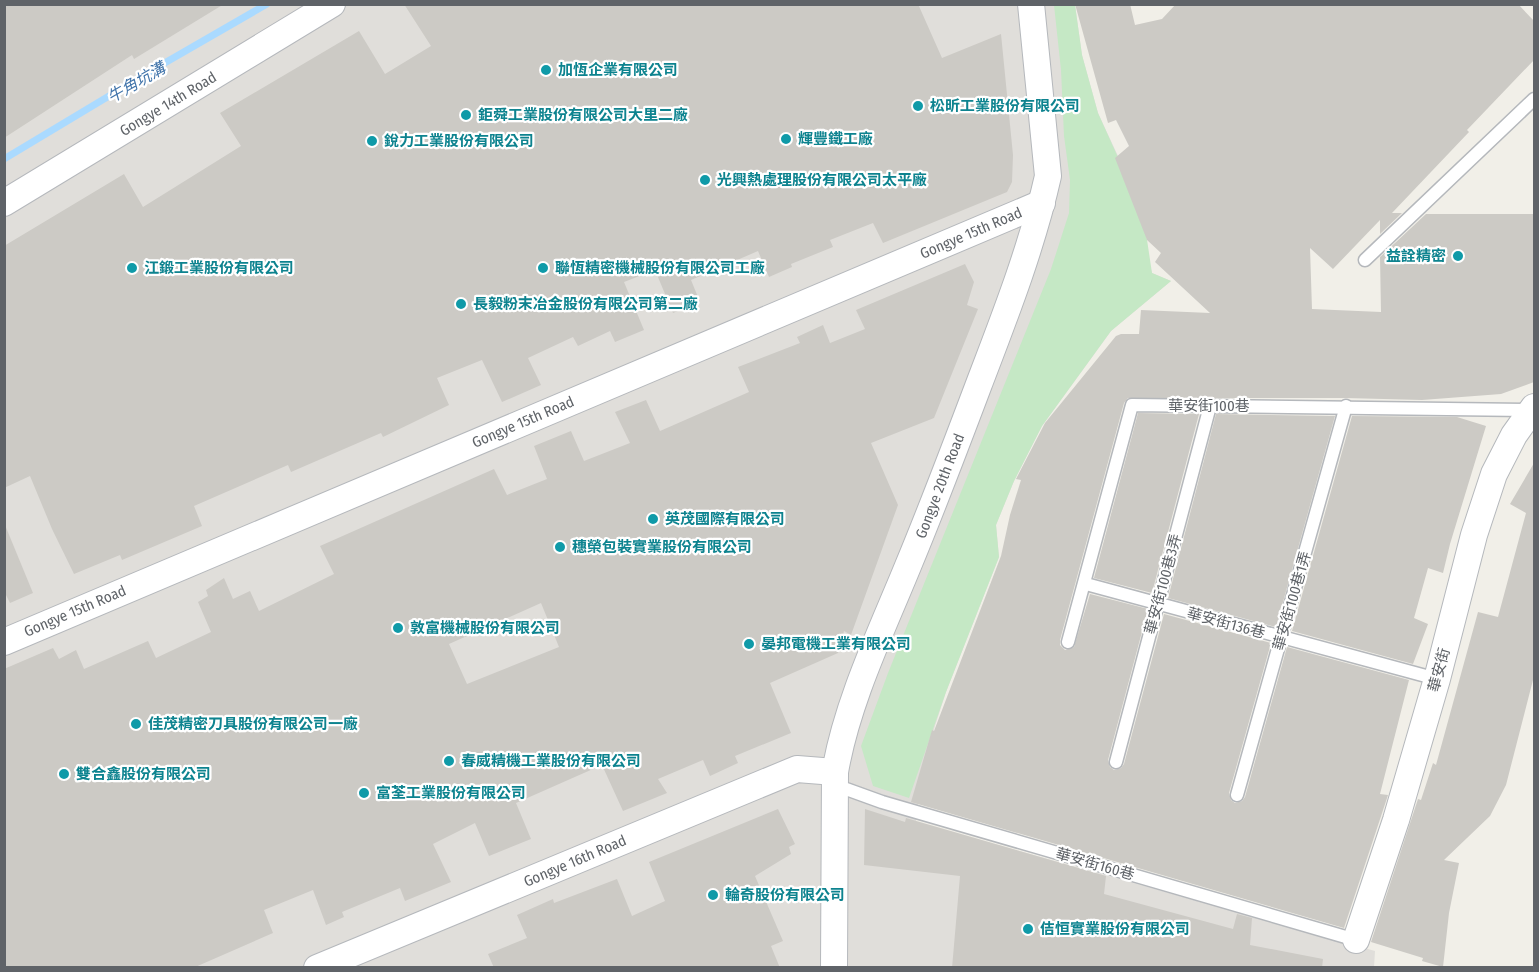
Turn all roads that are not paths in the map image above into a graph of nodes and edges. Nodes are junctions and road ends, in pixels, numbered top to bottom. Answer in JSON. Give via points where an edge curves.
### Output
{"nodes":[{"id":1,"x":332,"y":4,"type":"edge"},
{"id":2,"x":1031,"y":4,"type":"edge"},
{"id":3,"x":300,"y":12,"type":"edge"},
{"id":4,"x":1534,"y":99,"type":"edge"},
{"id":5,"x":1042,"y":203,"type":"junction"},
{"id":6,"x":4,"y":204,"type":"edge"},
{"id":7,"x":1365,"y":260,"type":"dead end"},
{"id":8,"x":1210,"y":406,"type":"junction"},
{"id":9,"x":1346,"y":406,"type":"junction"},
{"id":10,"x":1533,"y":408,"type":"edge"},
{"id":11,"x":1086,"y":584,"type":"junction"},
{"id":12,"x":1157,"y":604,"type":"junction"},
{"id":13,"x":1282,"y":638,"type":"junction"},
{"id":14,"x":4,"y":642,"type":"edge"},
{"id":15,"x":1068,"y":642,"type":"dead end"},
{"id":16,"x":1437,"y":679,"type":"junction"},
{"id":17,"x":1116,"y":762,"type":"dead end"},
{"id":18,"x":835,"y":779,"type":"junction"},
{"id":19,"x":1237,"y":795,"type":"dead end"},
{"id":20,"x":1356,"y":940,"type":"joint"},
{"id":21,"x":317,"y":968,"type":"edge"},
{"id":22,"x":834,"y":968,"type":"edge"}],
"edges":[{"from":1,"to":3,"type":"street","name":"Gongye 14th Road"},
{"from":2,"to":5,"type":"street","name":"Gongye 20th Road","via":[[1048,176]]},
{"from":3,"to":6,"type":"street","name":"Gongye 14th Road"},
{"from":4,"to":7,"type":"lane"},
{"from":5,"to":14,"type":"street","name":"Gongye 15th Road"},
{"from":5,"to":18,"type":"street","name":"Gongye 20th Road","via":[[1011,303],[849,717],[838,750]]},
{"from":8,"to":9,"type":"lane","name":"華安街100巷"},
{"from":8,"to":11,"type":"lane","name":"華安街100巷","via":[[1132,405]]},
{"from":8,"to":12,"type":"lane","name":"華安街100巷3弄"},
{"from":9,"to":10,"type":"lane","name":"華安街100巷"},
{"from":9,"to":13,"type":"lane","name":"華安街100巷1弄"},
{"from":10,"to":16,"type":"street","name":"華安街","via":[[1494,474]]},
{"from":11,"to":12,"type":"lane","name":"華安街136巷"},
{"from":11,"to":15,"type":"lane","name":"華安街100巷"},
{"from":12,"to":13,"type":"lane","name":"華安街136巷"},
{"from":12,"to":17,"type":"lane","name":"華安街100巷3弄"},
{"from":13,"to":16,"type":"lane","name":"華安街136巷"},
{"from":13,"to":19,"type":"lane","name":"華安街100巷1弄"},
{"from":16,"to":20,"type":"street","name":"華安街"},
{"from":18,"to":20,"type":"lane","name":"華安街160巷","via":[[882,802]]},
{"from":18,"to":21,"type":"street","name":"Gongye 16th Road","via":[[796,769]]},
{"from":18,"to":22,"type":"street","name":"Gongye 20th Road"}]}
